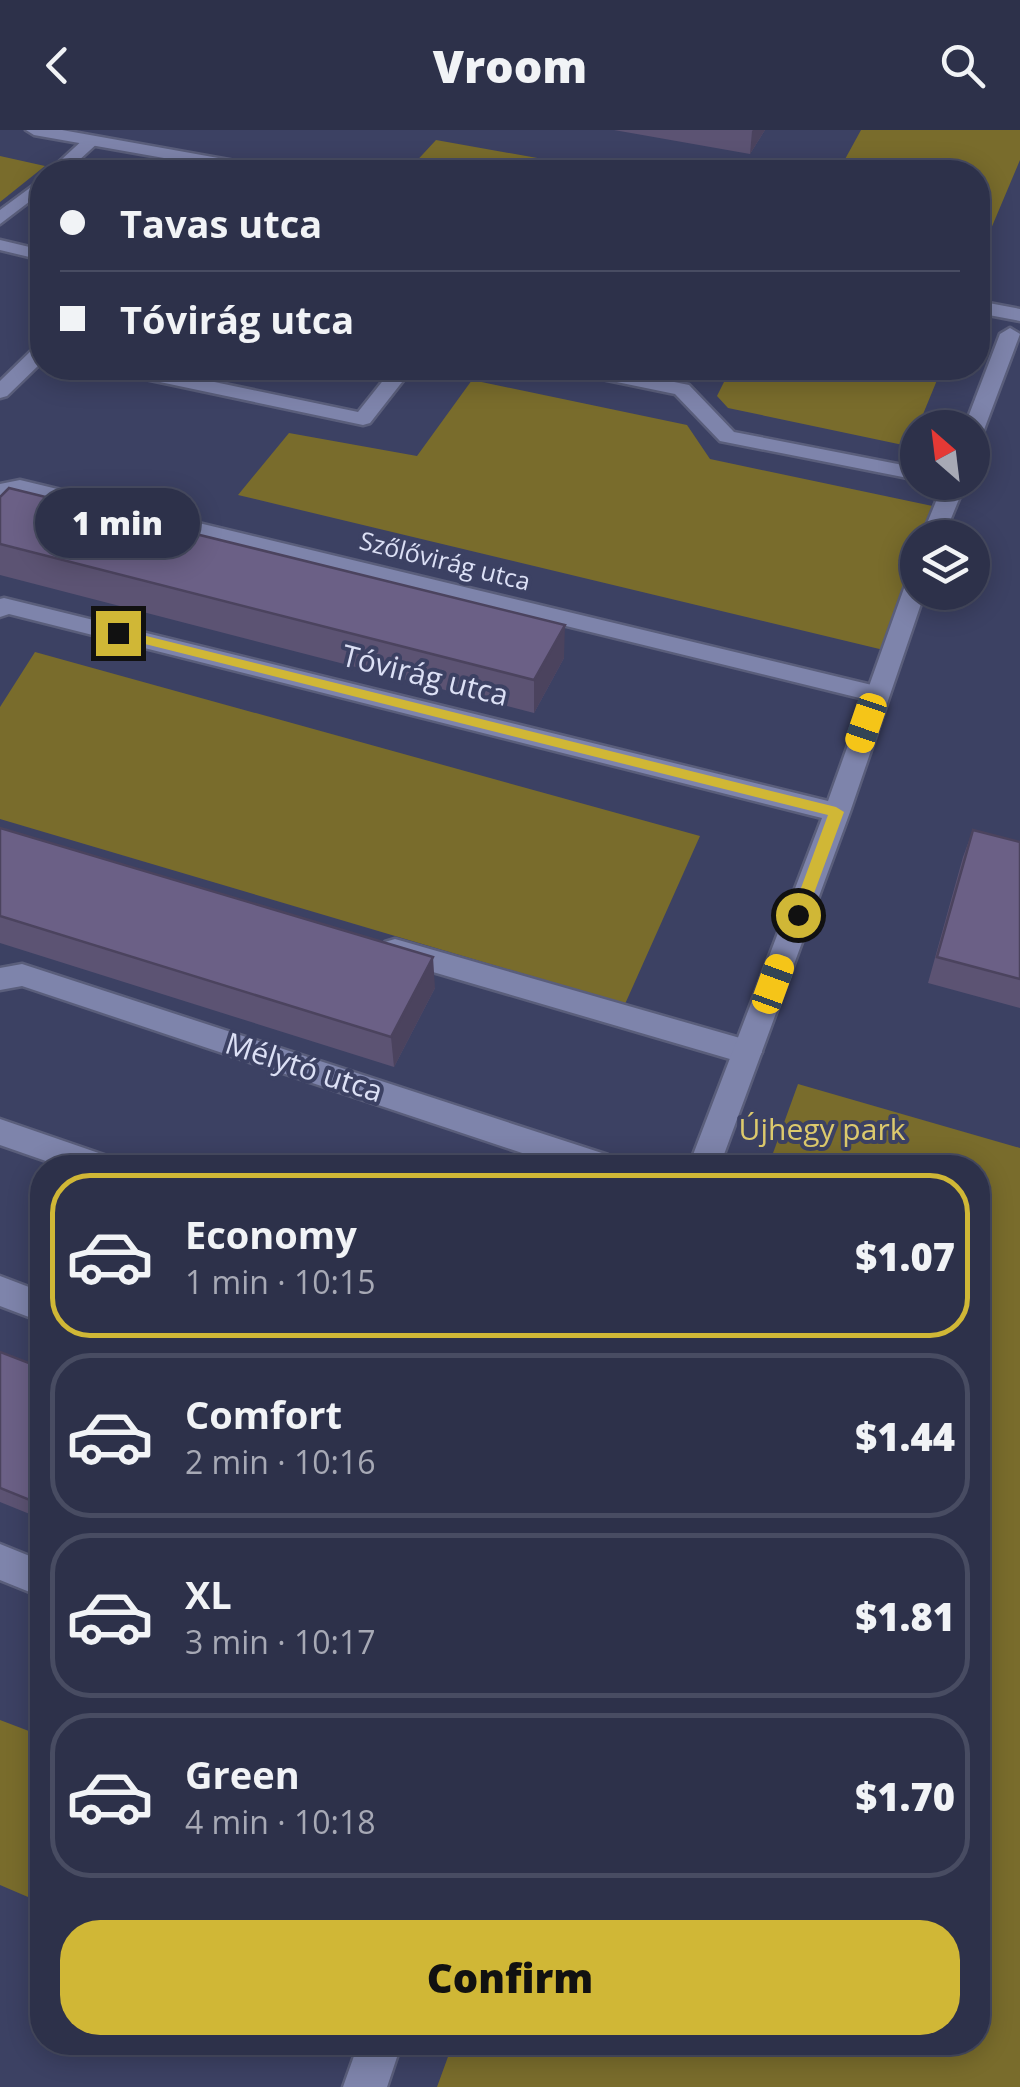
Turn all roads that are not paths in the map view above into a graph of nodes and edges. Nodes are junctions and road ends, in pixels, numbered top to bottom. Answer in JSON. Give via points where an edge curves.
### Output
{"nodes":[{"id":1,"x":34,"y":130,"type":"edge"},
{"id":2,"x":92,"y":141,"type":"junction"},
{"id":3,"x":70,"y":160,"type":"edge"},
{"id":4,"x":201,"y":160,"type":"edge"},
{"id":5,"x":30,"y":194,"type":"edge"},
{"id":6,"x":0,"y":219,"type":"edge"},
{"id":7,"x":0,"y":245,"type":"edge"},
{"id":8,"x":30,"y":251,"type":"edge"},
{"id":9,"x":990,"y":310,"type":"edge"},
{"id":10,"x":1016,"y":317,"type":"edge"},
{"id":11,"x":30,"y":362,"type":"edge"},
{"id":12,"x":179,"y":380,"type":"edge"},
{"id":13,"x":394,"y":380,"type":"edge"},
{"id":14,"x":640,"y":380,"type":"edge"},
{"id":15,"x":0,"y":392,"type":"edge"},
{"id":16,"x":981,"y":410,"type":"edge"},
{"id":17,"x":900,"y":471,"type":"edge"},
{"id":18,"x":0,"y":490,"type":"edge"},
{"id":19,"x":0,"y":610,"type":"edge"},
{"id":20,"x":907,"y":610,"type":"edge"},
{"id":21,"x":876,"y":694,"type":"junction"},
{"id":22,"x":836,"y":812,"type":"junction"},
{"id":23,"x":364,"y":941,"type":"edge"},
{"id":24,"x":0,"y":979,"type":"edge"},
{"id":25,"x":747,"y":1052,"type":"junction"},
{"id":26,"x":0,"y":1132,"type":"edge"},
{"id":27,"x":67,"y":1155,"type":"edge"},
{"id":28,"x":569,"y":1155,"type":"edge"},
{"id":29,"x":708,"y":1155,"type":"edge"},
{"id":30,"x":0,"y":1291,"type":"edge"},
{"id":31,"x":30,"y":1302,"type":"edge"},
{"id":32,"x":0,"y":1562,"type":"edge"},
{"id":33,"x":30,"y":1574,"type":"edge"},
{"id":34,"x":376,"y":2055,"type":"edge"},
{"id":35,"x":365,"y":2087,"type":"edge"}],
"edges":[{"from":1,"to":2,"type":"street"},
{"from":2,"to":3,"type":"street"},
{"from":2,"to":4,"type":"street"},
{"from":5,"to":6,"type":"street"},
{"from":7,"to":8,"type":"street"},
{"from":9,"to":10,"type":"street"},
{"from":10,"to":16,"type":"street"},
{"from":11,"to":15,"type":"street"},
{"from":12,"to":13,"type":"street","via":[[364,419]]},
{"from":14,"to":17,"type":"street","via":[[682,388],[727,437]]},
{"from":18,"to":21,"type":"street","name":"Szőlővirág utca","via":[[20,486]]},
{"from":19,"to":22,"type":"street","name":"Tóvirág utca","via":[[4,605]]},
{"from":20,"to":21,"type":"street"},
{"from":21,"to":22,"type":"street"},
{"from":22,"to":25,"type":"street"},
{"from":23,"to":25,"type":"street"},
{"from":24,"to":28,"type":"street","name":"Mélytó utca","via":[[22,975]]},
{"from":25,"to":29,"type":"street"},
{"from":26,"to":27,"type":"street"},
{"from":30,"to":31,"type":"street"},
{"from":32,"to":33,"type":"street"},
{"from":34,"to":35,"type":"street"}]}
